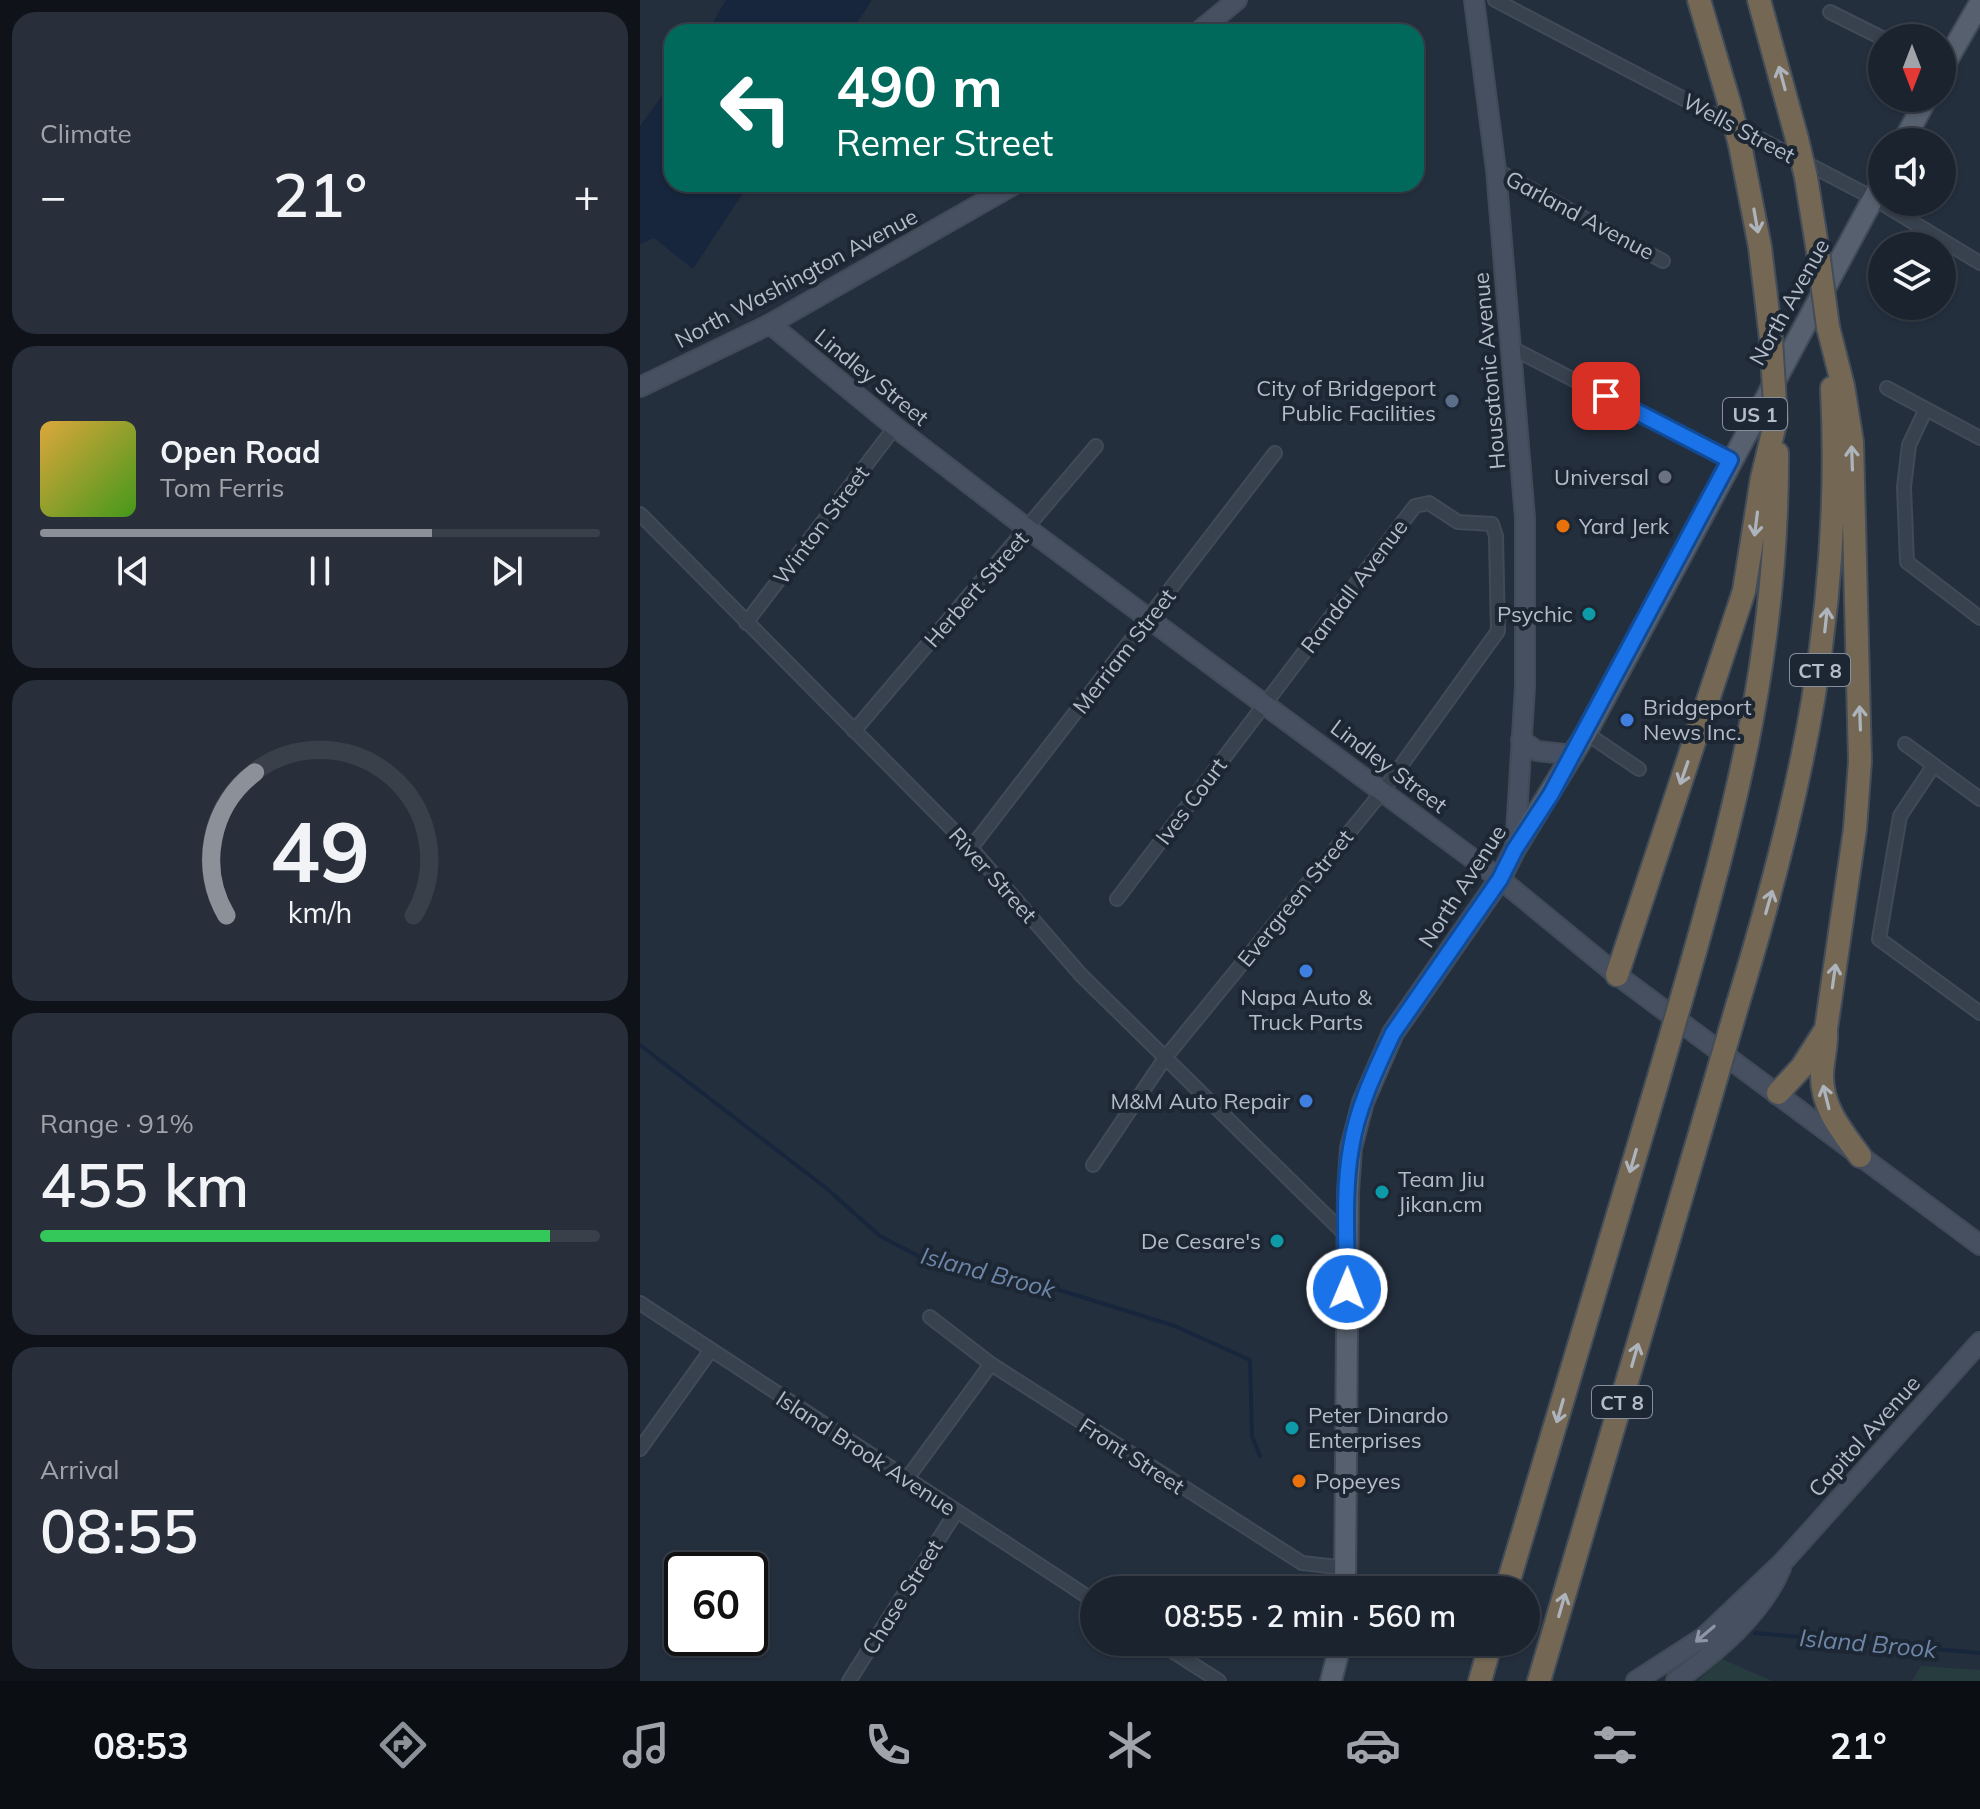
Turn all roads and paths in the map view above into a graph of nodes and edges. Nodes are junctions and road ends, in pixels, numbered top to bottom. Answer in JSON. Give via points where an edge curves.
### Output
{"nodes":[{"id":1,"x":1237,"y":0,"type":"edge"},
{"id":2,"x":1474,"y":0,"type":"edge"},
{"id":3,"x":1495,"y":0,"type":"edge"},
{"id":4,"x":1699,"y":0,"type":"edge"},
{"id":5,"x":1762,"y":6,"type":"edge"},
{"id":6,"x":1830,"y":12,"type":"dead end"},
{"id":7,"x":1977,"y":14,"type":"edge"},
{"id":8,"x":1208,"y":24,"type":"edge"},
{"id":9,"x":1868,"y":31,"type":"edge"},
{"id":10,"x":1956,"y":47,"type":"edge"},
{"id":11,"x":1496,"y":170,"type":"junction"},
{"id":12,"x":1868,"y":185,"type":"edge"},
{"id":13,"x":1001,"y":192,"type":"edge"},
{"id":14,"x":1868,"y":208,"type":"edge"},
{"id":15,"x":1914,"y":216,"type":"edge"},
{"id":16,"x":1663,"y":261,"type":"dead end"},
{"id":17,"x":1980,"y":263,"type":"edge"},
{"id":18,"x":770,"y":324,"type":"junction"},
{"id":19,"x":1828,"y":327,"type":"junction"},
{"id":20,"x":1512,"y":348,"type":"junction"},
{"id":21,"x":640,"y":387,"type":"edge"},
{"id":22,"x":1887,"y":388,"type":"dead end"},
{"id":23,"x":1926,"y":409,"type":"junction"},
{"id":24,"x":1776,"y":420,"type":"junction"},
{"id":25,"x":895,"y":427,"type":"junction"},
{"id":26,"x":1980,"y":438,"type":"edge"},
{"id":27,"x":1096,"y":446,"type":"dead end"},
{"id":28,"x":1275,"y":453,"type":"dead end"},
{"id":29,"x":1730,"y":460,"type":"junction"},
{"id":30,"x":640,"y":514,"type":"edge"},
{"id":31,"x":1028,"y":529,"type":"junction"},
{"id":32,"x":1980,"y":618,"type":"edge"},
{"id":33,"x":1150,"y":619,"type":"junction"},
{"id":34,"x":746,"y":623,"type":"junction"},
{"id":35,"x":1498,"y":631,"type":"joint"},
{"id":36,"x":1265,"y":704,"type":"junction"},
{"id":37,"x":854,"y":731,"type":"junction"},
{"id":38,"x":1586,"y":733,"type":"junction"},
{"id":39,"x":1521,"y":740,"type":"junction"},
{"id":40,"x":1905,"y":744,"type":"dead end"},
{"id":41,"x":1574,"y":755,"type":"junction"},
{"id":42,"x":1934,"y":765,"type":"junction"},
{"id":43,"x":1639,"y":769,"type":"dead end"},
{"id":44,"x":1382,"y":792,"type":"junction"},
{"id":45,"x":1980,"y":799,"type":"edge"},
{"id":46,"x":971,"y":848,"type":"junction"},
{"id":47,"x":1515,"y":849,"type":"junction"},
{"id":48,"x":1500,"y":879,"type":"junction"},
{"id":49,"x":1117,"y":899,"type":"dead end"},
{"id":50,"x":1617,"y":975,"type":"junction"},
{"id":51,"x":1980,"y":1013,"type":"edge"},
{"id":52,"x":1826,"y":1029,"type":"junction"},
{"id":53,"x":1165,"y":1058,"type":"junction"},
{"id":54,"x":1778,"y":1093,"type":"junction"},
{"id":55,"x":1860,"y":1156,"type":"junction"},
{"id":56,"x":1093,"y":1165,"type":"dead end"},
{"id":57,"x":1347,"y":1236,"type":"junction"},
{"id":58,"x":1980,"y":1245,"type":"edge"},
{"id":59,"x":640,"y":1303,"type":"edge"},
{"id":60,"x":930,"y":1317,"type":"dead end"},
{"id":61,"x":1980,"y":1342,"type":"edge"},
{"id":62,"x":711,"y":1350,"type":"junction"},
{"id":63,"x":991,"y":1364,"type":"junction"},
{"id":64,"x":640,"y":1449,"type":"edge"},
{"id":65,"x":906,"y":1480,"type":"junction"},
{"id":66,"x":956,"y":1512,"type":"junction"},
{"id":67,"x":1783,"y":1562,"type":"junction"},
{"id":68,"x":1346,"y":1568,"type":"junction"},
{"id":69,"x":1346,"y":1576,"type":"edge"},
{"id":70,"x":1510,"y":1576,"type":"edge"},
{"id":71,"x":1080,"y":1592,"type":"edge"},
{"id":72,"x":1180,"y":1656,"type":"edge"},
{"id":73,"x":1337,"y":1656,"type":"edge"},
{"id":74,"x":1487,"y":1656,"type":"edge"},
{"id":75,"x":1540,"y":1680,"type":"edge"},
{"id":76,"x":849,"y":1681,"type":"edge"},
{"id":77,"x":1219,"y":1681,"type":"edge"},
{"id":78,"x":1331,"y":1681,"type":"edge"},
{"id":79,"x":1480,"y":1681,"type":"edge"},
{"id":80,"x":1636,"y":1681,"type":"edge"},
{"id":81,"x":1676,"y":1681,"type":"edge"}],
"edges":[{"from":1,"to":8,"type":"main road"},
{"from":2,"to":11,"type":"main road","name":"Housatonic Avenue"},
{"from":3,"to":12,"type":"street","name":"Wells Street"},
{"from":4,"to":24,"type":"highway","number":"CT 8","one_way":true,"bridge":true,"via":[[1740,145],[1760,247]]},
{"from":19,"to":5,"type":"highway","number":"CT 8","one_way":true,"bridge":true,"via":[[1806,177]]},
{"from":6,"to":9,"type":"street"},
{"from":7,"to":10,"type":"main road"},
{"from":11,"to":16,"type":"street","name":"Garland Avenue"},
{"from":11,"to":20,"type":"main road","name":"Housatonic Avenue"},
{"from":13,"to":18,"type":"main road","name":"North Washington Avenue"},
{"from":14,"to":29,"type":"main road","name":"North Avenue","number":"US 1"},
{"from":15,"to":17,"type":"street","name":"Wells Street"},
{"from":18,"to":21,"type":"main road","name":"North Washington Avenue"},
{"from":18,"to":25,"type":"main road","name":"Lindley Street"},
{"from":52,"to":19,"type":"highway","one_way":true,"via":[[1860,761],[1852,442]]},
{"from":75,"to":19,"type":"highway","number":"CT 8","one_way":true,"bridge":true,"via":[[1794,807],[1823,656],[1835,472]]},
{"from":20,"to":29,"type":"street"},
{"from":20,"to":39,"type":"main road","name":"Housatonic Avenue","via":[[1525,518]]},
{"from":22,"to":23,"type":"street"},
{"from":23,"to":26,"type":"street"},
{"from":23,"to":32,"type":"street","via":[[1909,445],[1904,487],[1907,562]]},
{"from":24,"to":50,"type":"highway","one_way":true,"via":[[1744,591]]},
{"from":24,"to":70,"type":"highway","number":"CT 8","one_way":true,"bridge":true,"via":[[1774,557],[1759,690],[1732,819]]},
{"from":25,"to":31,"type":"main road","name":"Lindley Street"},
{"from":25,"to":34,"type":"street","name":"Winton Street"},
{"from":27,"to":31,"type":"street","name":"Herbert Street"},
{"from":28,"to":33,"type":"street","name":"Merriam Street"},
{"from":29,"to":38,"type":"main road","name":"North Avenue","number":"US 1"},
{"from":30,"to":34,"type":"street","name":"River Street"},
{"from":31,"to":33,"type":"main road","name":"Lindley Street"},
{"from":31,"to":37,"type":"street","name":"Herbert Street"},
{"from":33,"to":36,"type":"main road","name":"Lindley Street"},
{"from":33,"to":46,"type":"street","name":"Merriam Street"},
{"from":34,"to":37,"type":"street","name":"River Street"},
{"from":35,"to":36,"type":"street","name":"Randall Avenue","via":[[1494,528],[1488,522],[1458,522],[1422,502],[1400,523]]},
{"from":35,"to":44,"type":"street","name":"Evergreen Street"},
{"from":36,"to":44,"type":"main road","name":"Lindley Street"},
{"from":36,"to":49,"type":"street","name":"Ives Court"},
{"from":37,"to":46,"type":"street","name":"River Street"},
{"from":38,"to":41,"type":"main road","name":"North Avenue","number":"US 1"},
{"from":38,"to":43,"type":"street"},
{"from":39,"to":41,"type":"main road","via":[[1537,751]]},
{"from":39,"to":47,"type":"main road","name":"Housatonic Avenue"},
{"from":40,"to":42,"type":"street"},
{"from":41,"to":47,"type":"main road","name":"North Avenue","number":"US 1"},
{"from":42,"to":45,"type":"street"},
{"from":42,"to":51,"type":"street","via":[[1900,816],[1879,939]]},
{"from":44,"to":48,"type":"main road","name":"Lindley Street"},
{"from":44,"to":53,"type":"street","name":"Evergreen Street"},
{"from":46,"to":53,"type":"street","name":"River Street","via":[[1081,975]]},
{"from":47,"to":48,"type":"main road","name":"North Avenue","number":"US 1"},
{"from":48,"to":50,"type":"main road","name":"Lindley Street"},
{"from":48,"to":57,"type":"main road","name":"North Avenue","number":"US 1","via":[[1382,1056],[1351,1148]]},
{"from":50,"to":54,"type":"main road","name":"Lindley Street"},
{"from":52,"to":54,"type":"highway"},
{"from":55,"to":52,"type":"highway","one_way":true,"via":[[1824,1096]]},
{"from":53,"to":56,"type":"street","name":"Evergreen Street"},
{"from":53,"to":57,"type":"street","name":"River Street"},
{"from":54,"to":55,"type":"main road","name":"Lindley Street"},
{"from":55,"to":58,"type":"main road","name":"Lindley Street"},
{"from":57,"to":68,"type":"main road","name":"North Avenue","number":"US 1"},
{"from":59,"to":62,"type":"street","name":"Island Brook Avenue"},
{"from":60,"to":63,"type":"street","name":"Front Street"},
{"from":61,"to":67,"type":"main road","name":"Capitol Avenue"},
{"from":62,"to":64,"type":"street"},
{"from":62,"to":65,"type":"street","name":"Island Brook Avenue"},
{"from":63,"to":65,"type":"street"},
{"from":63,"to":68,"type":"street","name":"Front Street","via":[[1302,1563]]},
{"from":65,"to":66,"type":"street","name":"Island Brook Avenue"},
{"from":66,"to":71,"type":"street","name":"Island Brook Avenue"},
{"from":66,"to":76,"type":"street","name":"Chase Street"},
{"from":67,"to":80,"type":"main road","name":"Capitol Avenue","one_way":true,"via":[[1704,1637]]},
{"from":67,"to":81,"type":"main road","name":"Capitol Avenue","via":[[1771,1592],[1708,1658]]},
{"from":68,"to":69,"type":"main road","name":"North Avenue","number":"US 1"},
{"from":72,"to":77,"type":"street"},
{"from":73,"to":78,"type":"main road"},
{"from":74,"to":79,"type":"highway"}]}
